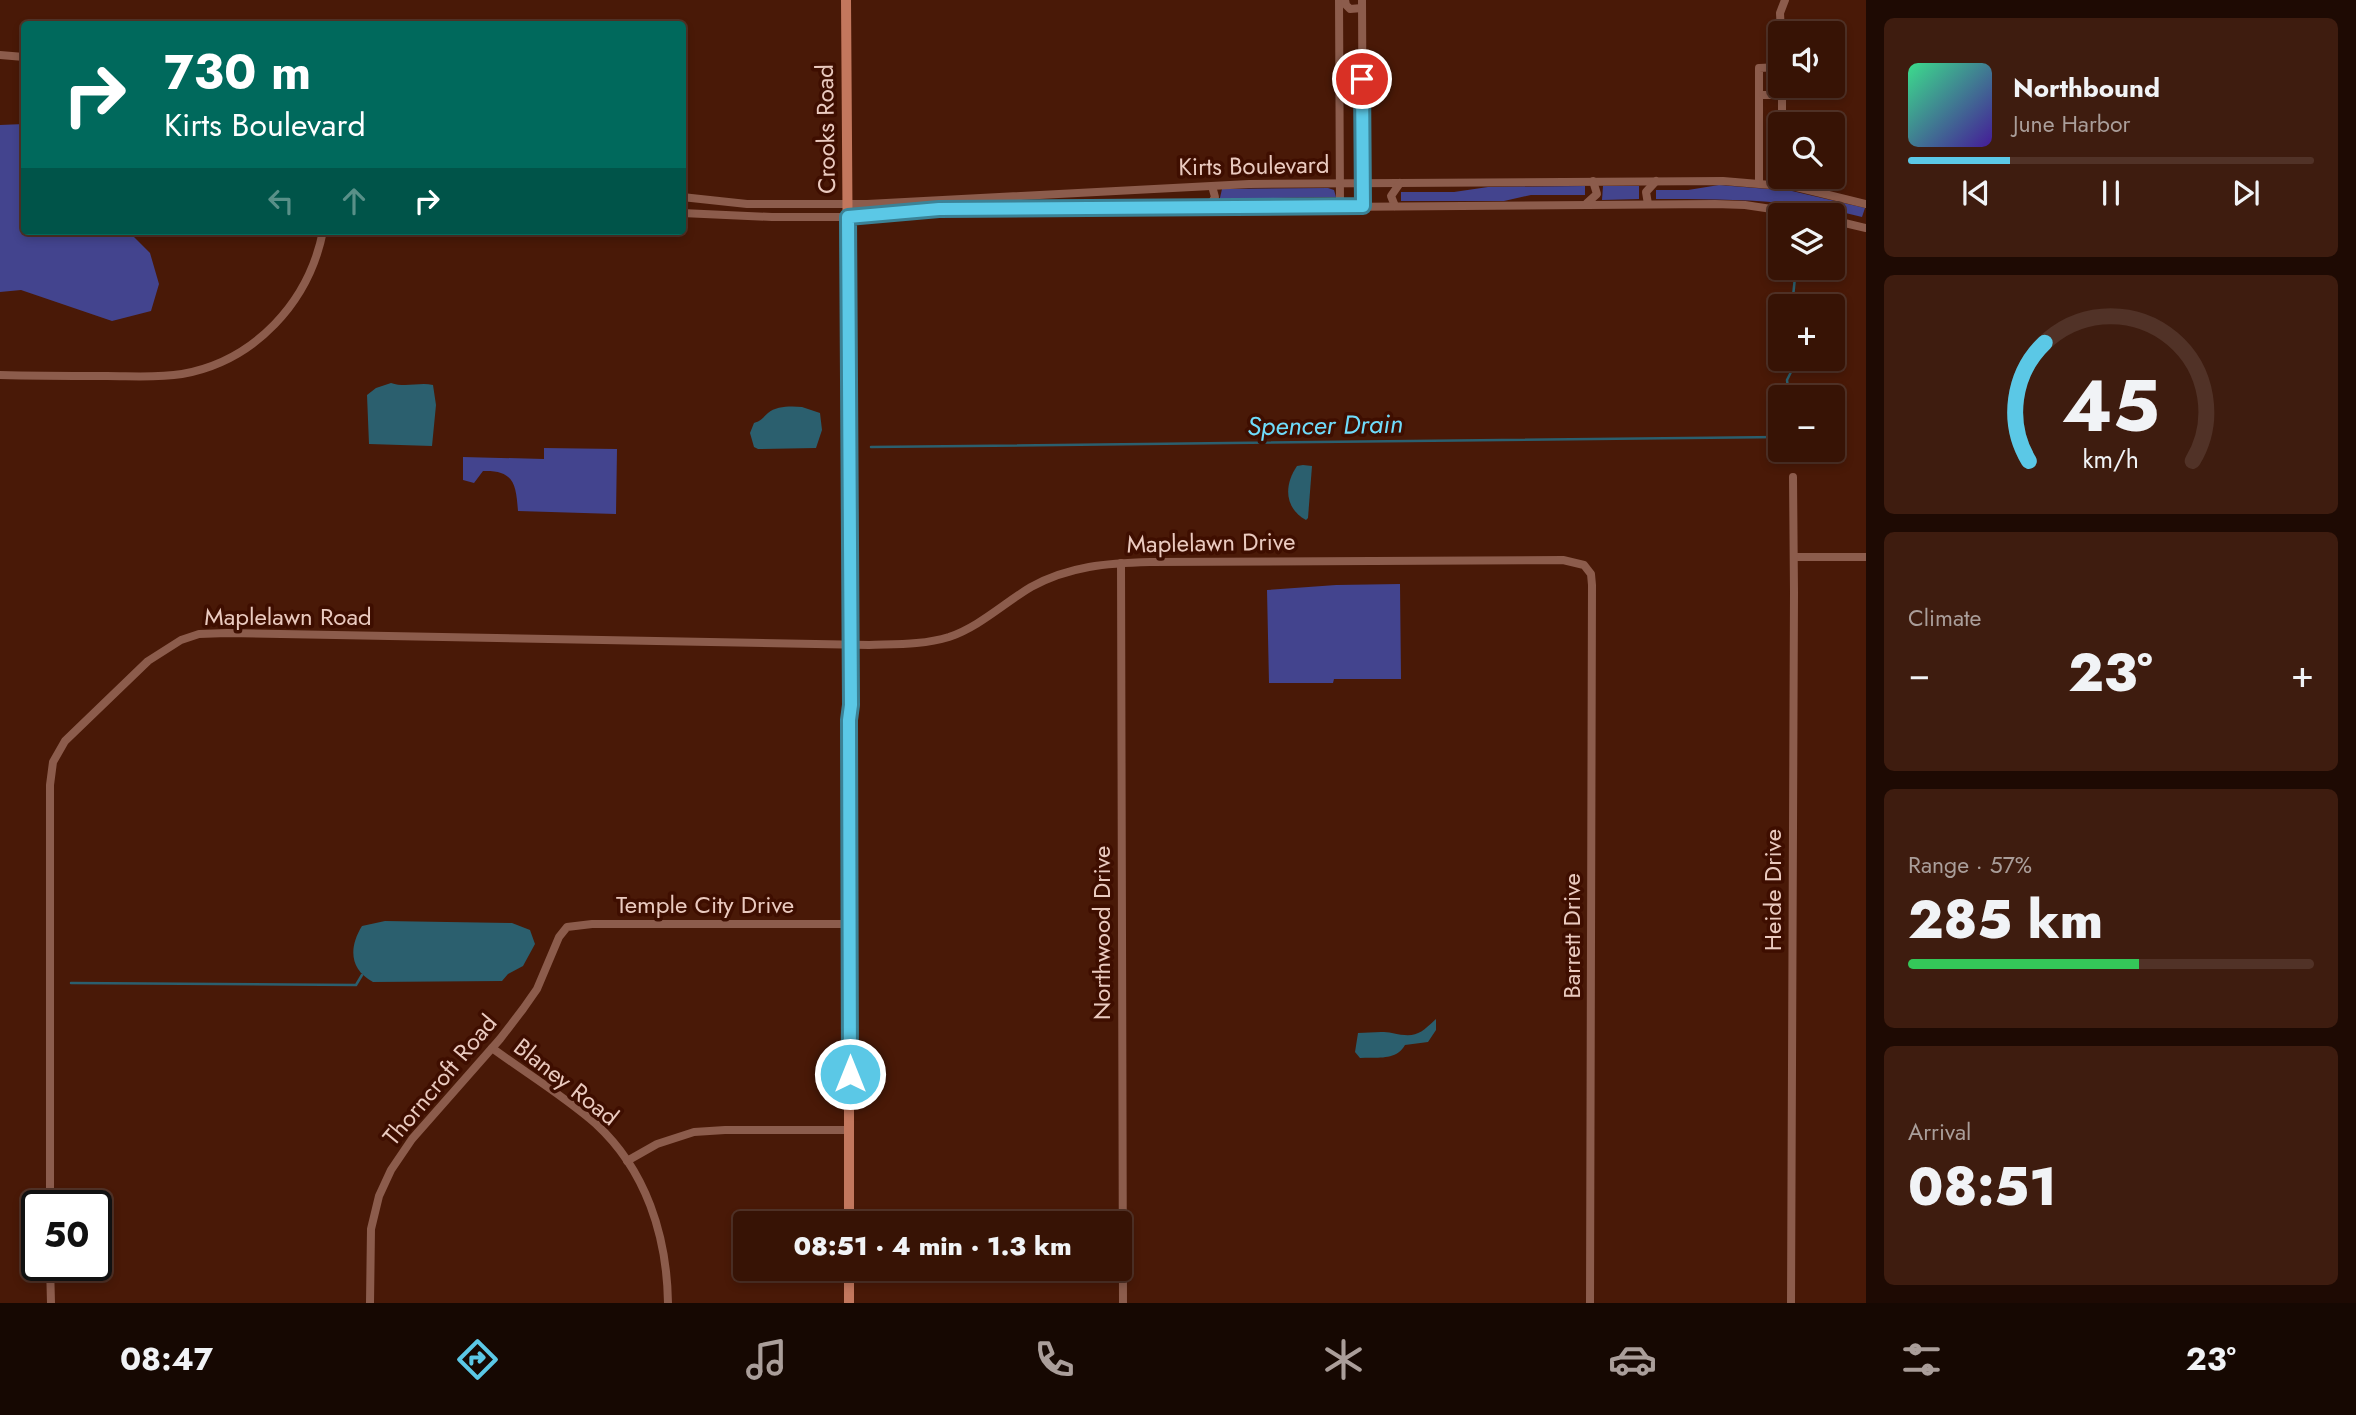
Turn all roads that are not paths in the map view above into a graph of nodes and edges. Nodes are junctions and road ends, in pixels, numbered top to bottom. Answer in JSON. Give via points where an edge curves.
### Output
{"nodes":[{"id":1,"x":846,"y":0,"type":"edge"},
{"id":2,"x":1339,"y":0,"type":"edge"},
{"id":3,"x":1345,"y":0,"type":"edge"},
{"id":4,"x":1785,"y":0,"type":"edge"},
{"id":5,"x":1362,"y":4,"type":"edge"},
{"id":6,"x":1781,"y":21,"type":"edge"},
{"id":7,"x":0,"y":55,"type":"edge"},
{"id":8,"x":21,"y":57,"type":"edge"},
{"id":9,"x":1768,"y":68,"type":"edge"},
{"id":10,"x":1768,"y":93,"type":"edge"},
{"id":11,"x":1759,"y":95,"type":"junction"},
{"id":12,"x":1593,"y":181,"type":"junction"},
{"id":13,"x":1656,"y":181,"type":"junction"},
{"id":14,"x":1759,"y":182,"type":"junction"},
{"id":15,"x":1768,"y":182,"type":"edge"},
{"id":16,"x":1340,"y":183,"type":"junction"},
{"id":17,"x":1363,"y":183,"type":"junction"},
{"id":18,"x":1400,"y":183,"type":"junction"},
{"id":19,"x":1212,"y":186,"type":"junction"},
{"id":20,"x":1812,"y":189,"type":"edge"},
{"id":21,"x":1118,"y":191,"type":"junction"},
{"id":22,"x":686,"y":197,"type":"edge"},
{"id":23,"x":848,"y":204,"type":"junction"},
{"id":24,"x":1648,"y":204,"type":"junction"},
{"id":25,"x":1866,"y":204,"type":"edge"},
{"id":26,"x":1585,"y":205,"type":"junction"},
{"id":27,"x":1340,"y":206,"type":"junction"},
{"id":28,"x":1363,"y":206,"type":"junction"},
{"id":29,"x":1395,"y":206,"type":"junction"},
{"id":30,"x":1203,"y":207,"type":"junction"},
{"id":31,"x":1115,"y":208,"type":"junction"},
{"id":32,"x":1768,"y":208,"type":"edge"},
{"id":33,"x":686,"y":213,"type":"edge"},
{"id":34,"x":848,"y":217,"type":"junction"},
{"id":35,"x":1845,"y":222,"type":"edge"},
{"id":36,"x":1864,"y":226,"type":"edge"},
{"id":37,"x":322,"y":235,"type":"edge"},
{"id":38,"x":0,"y":375,"type":"edge"},
{"id":39,"x":1793,"y":477,"type":"dead end"},
{"id":40,"x":1794,"y":557,"type":"junction"},
{"id":41,"x":1866,"y":557,"type":"edge"},
{"id":42,"x":1121,"y":563,"type":"junction"},
{"id":43,"x":1588,"y":569,"type":"joint"},
{"id":44,"x":850,"y":644,"type":"junction"},
{"id":45,"x":849,"y":923,"type":"junction"},
{"id":46,"x":562,"y":931,"type":"joint"},
{"id":47,"x":492,"y":1048,"type":"junction"},
{"id":48,"x":850,"y":1130,"type":"junction"},
{"id":49,"x":627,"y":1161,"type":"junction"},
{"id":50,"x":50,"y":1190,"type":"edge"},
{"id":51,"x":849,"y":1211,"type":"edge"},
{"id":52,"x":50,"y":1281,"type":"edge"},
{"id":53,"x":849,"y":1281,"type":"edge"},
{"id":54,"x":51,"y":1303,"type":"edge"},
{"id":55,"x":370,"y":1303,"type":"edge"},
{"id":56,"x":668,"y":1303,"type":"edge"},
{"id":57,"x":849,"y":1303,"type":"edge"},
{"id":58,"x":1123,"y":1303,"type":"edge"},
{"id":59,"x":1590,"y":1303,"type":"edge"},
{"id":60,"x":1791,"y":1303,"type":"edge"}],
"edges":[{"from":1,"to":23,"type":"main road","name":"Crooks Road"},
{"from":2,"to":16,"type":"street"},
{"from":3,"to":5,"type":"street","via":[[1350,9]]},
{"from":4,"to":6,"type":"street"},
{"from":5,"to":17,"type":"street"},
{"from":7,"to":8,"type":"street"},
{"from":9,"to":11,"type":"street","via":[[1759,68]]},
{"from":10,"to":11,"type":"street"},
{"from":11,"to":14,"type":"street"},
{"from":12,"to":13,"type":"street","name":"Kirts Boulevard"},
{"from":12,"to":18,"type":"street","name":"Kirts Boulevard"},
{"from":12,"to":26,"type":"street","via":[[1597,194]]},
{"from":13,"to":14,"type":"street","name":"Kirts Boulevard"},
{"from":13,"to":24,"type":"street","via":[[1646,191]]},
{"from":14,"to":15,"type":"street","name":"Kirts Boulevard"},
{"from":16,"to":17,"type":"street","name":"Kirts Boulevard"},
{"from":16,"to":19,"type":"street","name":"Kirts Boulevard"},
{"from":16,"to":27,"type":"street"},
{"from":17,"to":18,"type":"street","name":"Kirts Boulevard"},
{"from":17,"to":28,"type":"street"},
{"from":18,"to":29,"type":"street","via":[[1391,196]]},
{"from":19,"to":21,"type":"street","name":"Kirts Boulevard"},
{"from":19,"to":30,"type":"street","via":[[1214,201]]},
{"from":20,"to":25,"type":"street","name":"Kirts Boulevard"},
{"from":21,"to":23,"type":"street","name":"Kirts Boulevard"},
{"from":21,"to":31,"type":"street","via":[[1112,201]]},
{"from":22,"to":23,"type":"street","name":"Kirts Boulevard","via":[[747,204]]},
{"from":23,"to":34,"type":"main road","name":"Crooks Road"},
{"from":24,"to":26,"type":"street","name":"Kirts Boulevard"},
{"from":24,"to":32,"type":"street","name":"Kirts Boulevard"},
{"from":26,"to":29,"type":"street","name":"Kirts Boulevard"},
{"from":27,"to":28,"type":"street","name":"Kirts Boulevard"},
{"from":27,"to":30,"type":"street","name":"Kirts Boulevard"},
{"from":28,"to":29,"type":"street","name":"Kirts Boulevard"},
{"from":30,"to":31,"type":"street","name":"Kirts Boulevard"},
{"from":31,"to":34,"type":"street","name":"Kirts Boulevard","via":[[939,209]]},
{"from":33,"to":34,"type":"street","name":"Kirts Boulevard"},
{"from":34,"to":44,"type":"main road","name":"Crooks Road"},
{"from":35,"to":36,"type":"street"},
{"from":37,"to":38,"type":"street","via":[[309,277],[285,314],[253,344],[217,364],[166,376]]},
{"from":39,"to":40,"type":"street","name":"Heide Drive"},
{"from":40,"to":41,"type":"street"},
{"from":40,"to":60,"type":"street","name":"Heide Drive"},
{"from":42,"to":43,"type":"street","name":"Maplelawn Drive","via":[[1563,560]]},
{"from":42,"to":44,"type":"street","name":"Maplelawn Drive","via":[[1057,575],[948,637],[914,643]]},
{"from":42,"to":58,"type":"street","name":"Northwood Drive"},
{"from":43,"to":59,"type":"street","name":"Barrett Drive","via":[[1592,585]]},
{"from":44,"to":45,"type":"main road","name":"Crooks Road"},
{"from":44,"to":50,"type":"street","name":"Maplelawn Road","via":[[227,633],[190,637],[163,650],[65,741],[51,774]]},
{"from":45,"to":46,"type":"street","name":"Temple City Drive","via":[[592,924],[572,925]]},
{"from":45,"to":48,"type":"main road","name":"Crooks Road"},
{"from":46,"to":47,"type":"street","name":"Thorncroft Road","via":[[537,989]]},
{"from":47,"to":49,"type":"street","name":"Blaney Road","via":[[587,1117]]},
{"from":47,"to":55,"type":"street","name":"Thorncroft Road","via":[[412,1139],[383,1186],[369,1243]]},
{"from":48,"to":49,"type":"street","via":[[694,1132],[657,1144]]},
{"from":48,"to":51,"type":"main road","name":"Crooks Road"},
{"from":49,"to":56,"type":"street","name":"Blaney Road","via":[[649,1198],[663,1242]]},
{"from":52,"to":54,"type":"street"},
{"from":53,"to":57,"type":"main road"}]}
